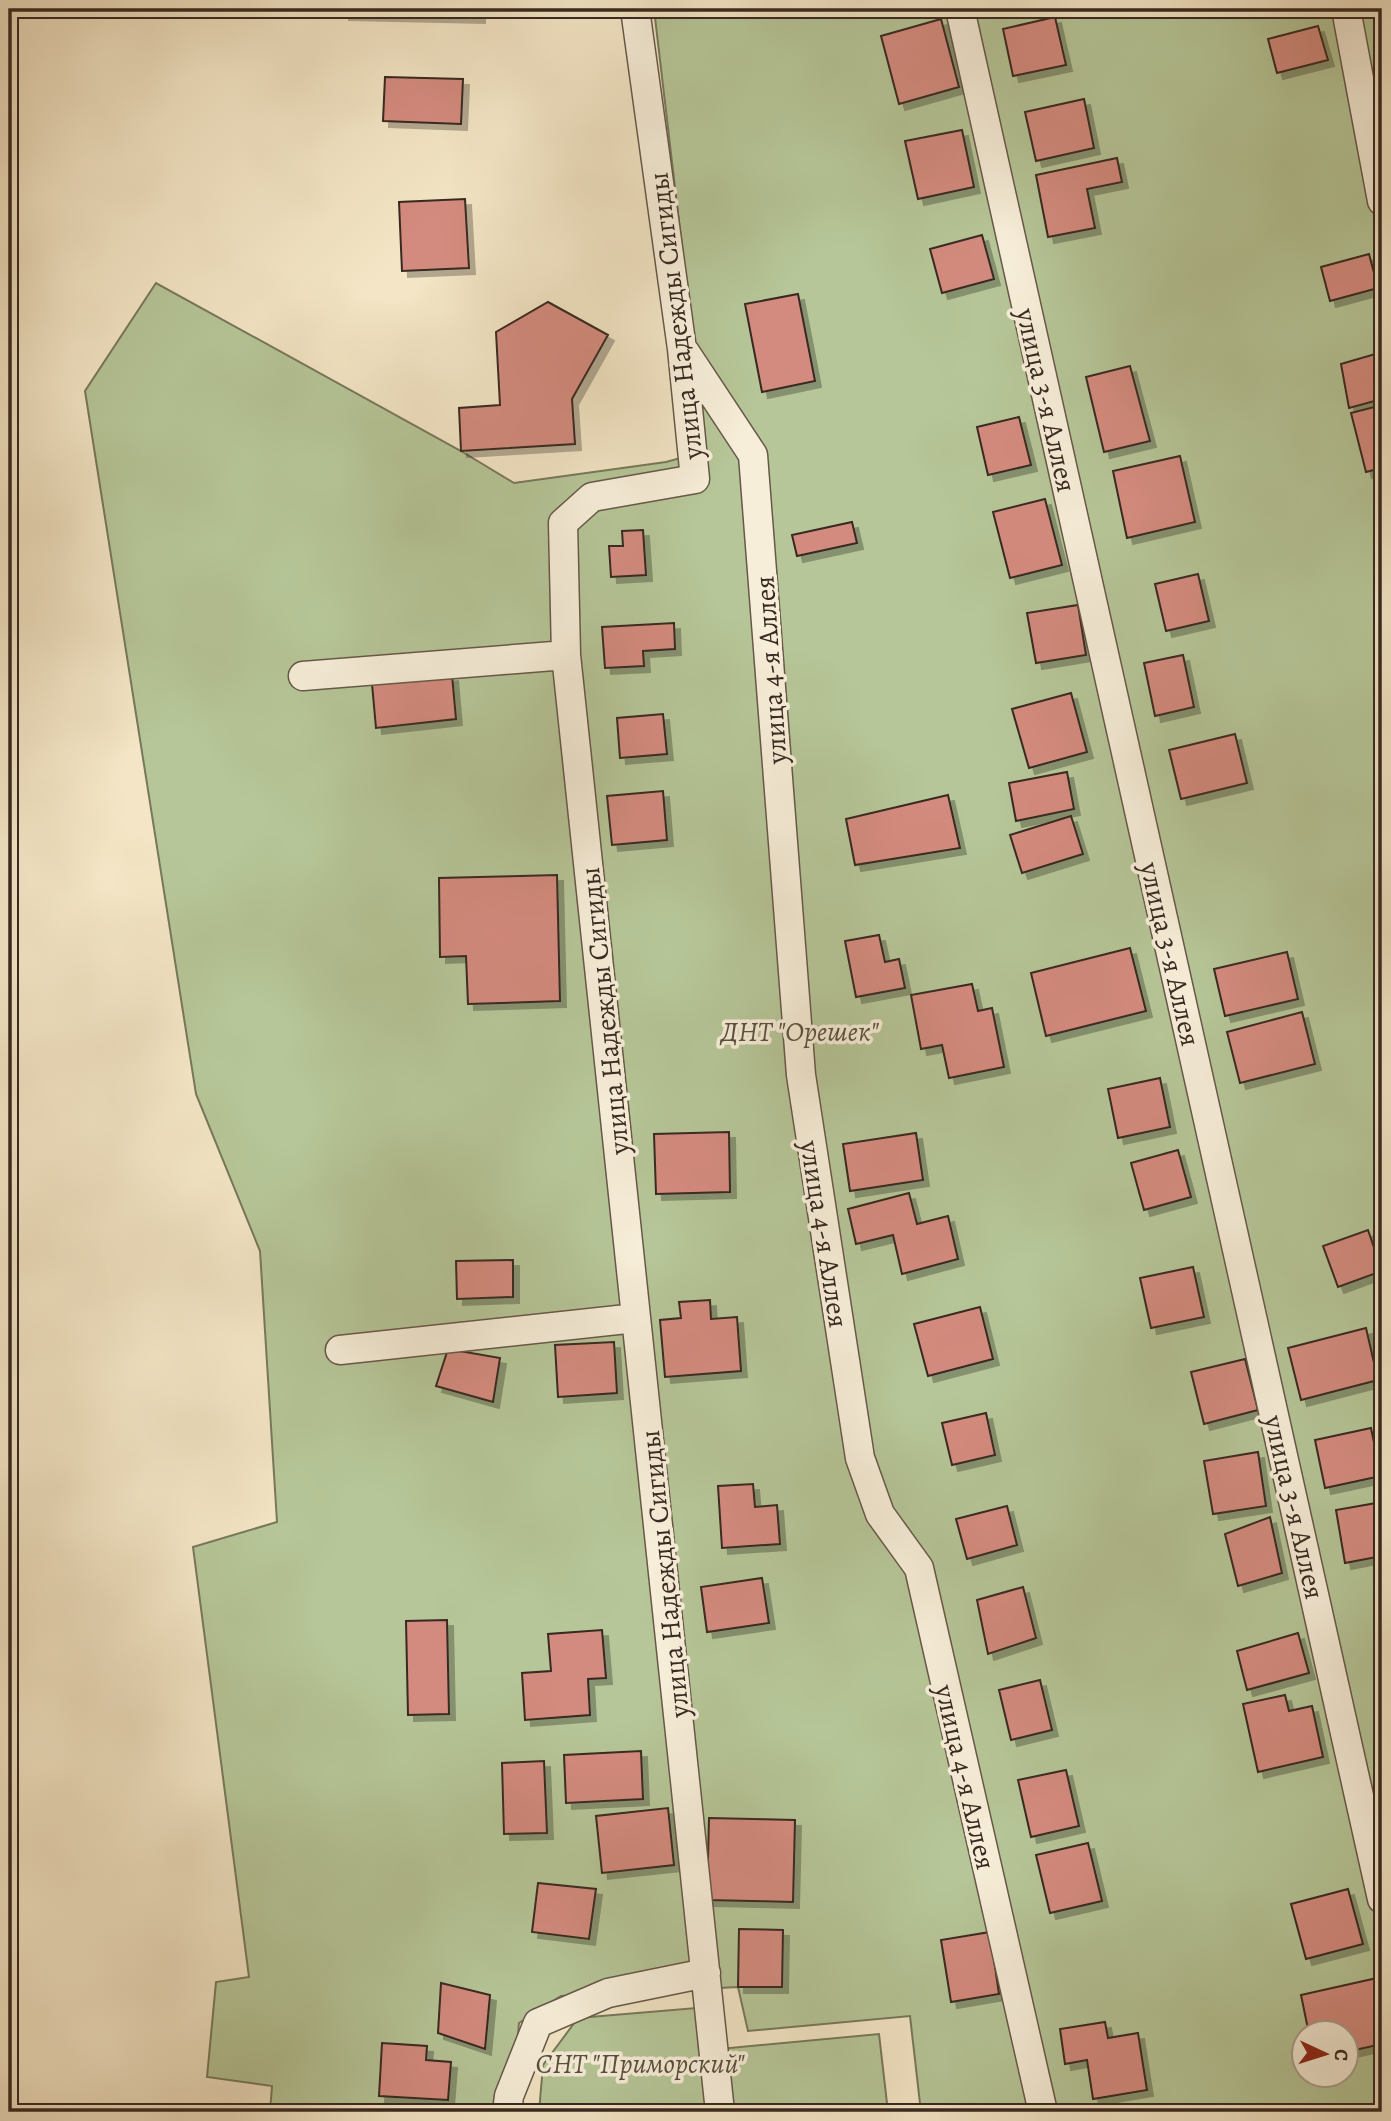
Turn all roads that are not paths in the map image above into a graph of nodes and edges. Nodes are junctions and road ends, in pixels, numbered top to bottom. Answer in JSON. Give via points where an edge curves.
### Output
{"nodes":[{"id":1,"x":635,"y":9,"type":"edge"},
{"id":2,"x":960,"y":9,"type":"edge"},
{"id":3,"x":1346,"y":9,"type":"edge"},
{"id":4,"x":1382,"y":201,"type":"edge"},
{"id":5,"x":682,"y":349,"type":"junction"},
{"id":6,"x":565,"y":655,"type":"junction"},
{"id":7,"x":303,"y":676,"type":"dead end"},
{"id":8,"x":636,"y":1318,"type":"junction"},
{"id":9,"x":340,"y":1349,"type":"dead end"},
{"id":10,"x":1382,"y":1899,"type":"edge"},
{"id":11,"x":706,"y":1973,"type":"junction"},
{"id":12,"x":507,"y":2112,"type":"edge"},
{"id":13,"x":720,"y":2112,"type":"edge"},
{"id":14,"x":1043,"y":2112,"type":"edge"}],
"edges":[{"from":1,"to":5,"type":"street","name":"улица Надежды Сигиды"},
{"from":2,"to":10,"type":"street","name":"улица 3-я Аллея"},
{"from":3,"to":4,"type":"street"},
{"from":5,"to":6,"type":"street","name":"улица Надежды Сигиды","via":[[695,479],[592,497],[562,523]]},
{"from":5,"to":14,"type":"street","name":"улица 4-я Аллея","via":[[753,455],[801,1075],[860,1458],[880,1514],[919,1568]]},
{"from":6,"to":7,"type":"street"},
{"from":6,"to":8,"type":"street","name":"улица Надежды Сигиды"},
{"from":8,"to":9,"type":"street"},
{"from":8,"to":11,"type":"street","name":"улица Надежды Сигиды"},
{"from":11,"to":12,"type":"street","via":[[608,1993],[538,2023]]},
{"from":11,"to":13,"type":"street","name":"улица Надежды Сигиды"}]}
